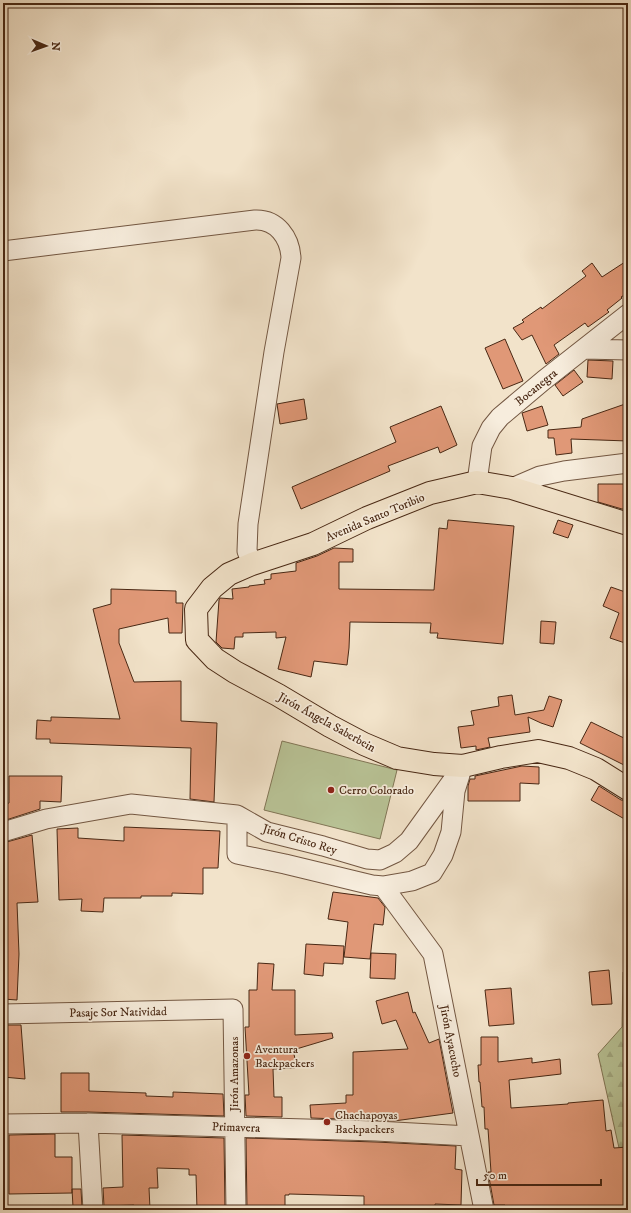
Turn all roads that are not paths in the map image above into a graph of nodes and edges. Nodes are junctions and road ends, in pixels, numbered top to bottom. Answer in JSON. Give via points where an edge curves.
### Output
{"nodes":[{"id":1,"x":3,"y":251,"type":"edge"},
{"id":2,"x":628,"y":314,"type":"edge"},
{"id":3,"x":584,"y":349,"type":"junction"},
{"id":4,"x":628,"y":350,"type":"edge"},
{"id":5,"x":628,"y":463,"type":"edge"},
{"id":6,"x":477,"y":482,"type":"junction"},
{"id":7,"x":512,"y":488,"type":"junction"},
{"id":8,"x":628,"y":524,"type":"edge"},
{"id":9,"x":252,"y":564,"type":"junction"},
{"id":10,"x":215,"y":659,"type":"joint"},
{"id":11,"x":463,"y":766,"type":"junction"},
{"id":12,"x":628,"y":789,"type":"edge"},
{"id":13,"x":237,"y":815,"type":"junction"},
{"id":14,"x":3,"y":832,"type":"edge"},
{"id":15,"x":383,"y":886,"type":"junction"},
{"id":16,"x":233,"y":1009,"type":"joint"},
{"id":17,"x":3,"y":1014,"type":"edge"},
{"id":18,"x":88,"y":1123,"type":"junction"},
{"id":19,"x":3,"y":1124,"type":"edge"},
{"id":20,"x":234,"y":1127,"type":"junction"},
{"id":21,"x":469,"y":1136,"type":"junction"},
{"id":22,"x":93,"y":1210,"type":"edge"},
{"id":23,"x":236,"y":1210,"type":"edge"},
{"id":24,"x":484,"y":1210,"type":"edge"}],
"edges":[{"from":1,"to":9,"type":"street","via":[[263,219],[281,231],[289,244],[290,258],[248,524],[247,551]]},
{"from":2,"to":3,"type":"street","name":"Bocanegra"},
{"from":3,"to":4,"type":"street"},
{"from":3,"to":6,"type":"street","name":"Bocanegra","via":[[500,417],[491,428],[482,446]]},
{"from":5,"to":7,"type":"street","via":[[540,476]]},
{"from":6,"to":7,"type":"main road","name":"Avenida Santo Toribio"},
{"from":6,"to":9,"type":"main road","name":"Avenida Santo Toribio","via":[[430,493],[367,518],[313,544]]},
{"from":7,"to":8,"type":"main road","name":"Avenida Santo Toribio"},
{"from":9,"to":10,"type":"main road","name":"Avenida Santo Toribio","via":[[229,574],[212,588],[196,609],[197,640]]},
{"from":10,"to":11,"type":"main road","name":"Jirón Ángela Saberbein","via":[[364,744],[397,758]]},
{"from":11,"to":12,"type":"main road","name":"Jirón Ángela Saberbein","via":[[538,751],[569,758],[596,769]]},
{"from":11,"to":13,"type":"street","name":"Jirón Cristo Rey","via":[[409,841],[396,853],[380,860],[367,859],[267,832]]},
{"from":11,"to":15,"type":"street","via":[[455,791],[451,832],[443,855],[432,873],[412,882]]},
{"from":13,"to":14,"type":"street","name":"Jirón Cristo Rey","via":[[131,804],[46,820]]},
{"from":13,"to":15,"type":"street","via":[[237,854]]},
{"from":15,"to":21,"type":"street","name":"Jirón Ayacucho","via":[[433,954]]},
{"from":16,"to":17,"type":"street","name":"Pasaje Sor Natividad"},
{"from":16,"to":20,"type":"street","name":"Jirón Amazonas"},
{"from":18,"to":19,"type":"street","name":"Primavera"},
{"from":18,"to":20,"type":"street","name":"Primavera"},
{"from":18,"to":22,"type":"street"},
{"from":20,"to":21,"type":"street","name":"Primavera"},
{"from":20,"to":23,"type":"street","name":"Jirón Amazonas"},
{"from":21,"to":24,"type":"street","name":"Jirón Ayacucho"}]}
